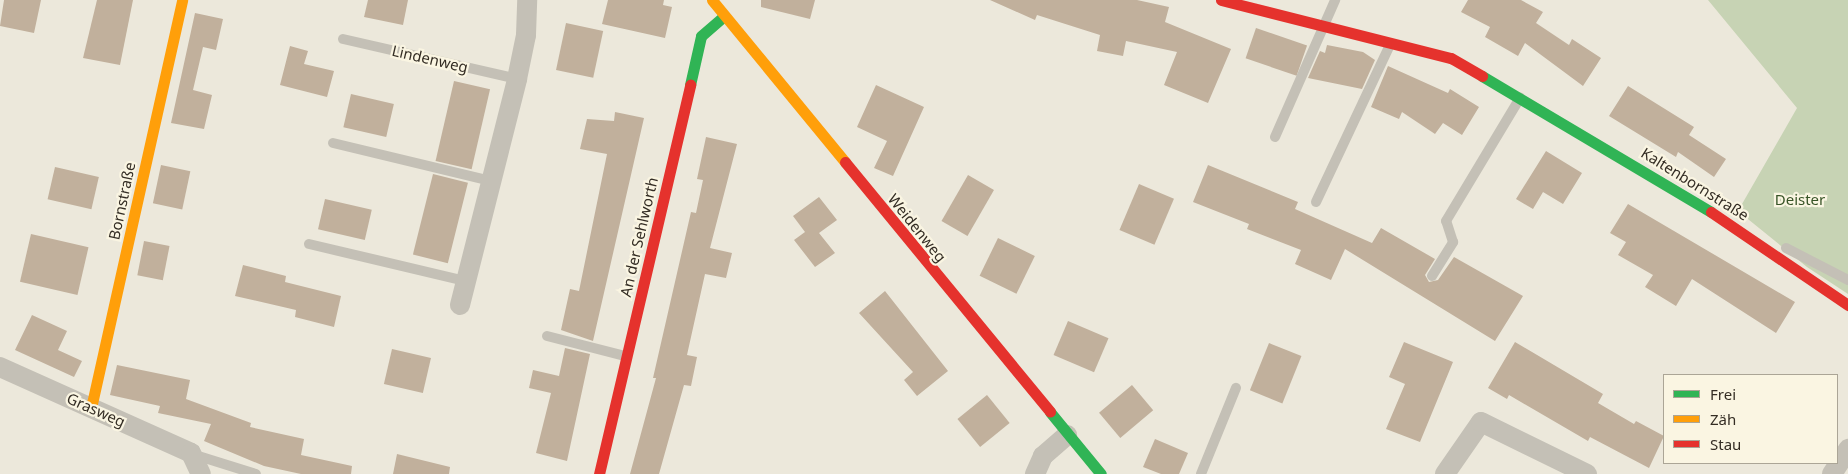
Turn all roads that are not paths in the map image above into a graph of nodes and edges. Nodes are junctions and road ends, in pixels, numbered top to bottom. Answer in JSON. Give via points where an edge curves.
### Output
{"nodes":[{"id":1,"x":182,"y":0,"type":"edge"},
{"id":2,"x":527,"y":0,"type":"edge"},
{"id":3,"x":712,"y":0,"type":"edge"},
{"id":4,"x":1221,"y":0,"type":"edge"},
{"id":5,"x":1335,"y":0,"type":"edge"},
{"id":6,"x":724,"y":16,"type":"junction"},
{"id":7,"x":1325,"y":26,"type":"junction"},
{"id":8,"x":343,"y":38,"type":"dead end"},
{"id":9,"x":1392,"y":42,"type":"junction"},
{"id":10,"x":517,"y":79,"type":"junction"},
{"id":11,"x":1521,"y":97,"type":"junction"},
{"id":12,"x":1275,"y":137,"type":"dead end"},
{"id":13,"x":333,"y":143,"type":"dead end"},
{"id":14,"x":491,"y":181,"type":"junction"},
{"id":15,"x":1316,"y":202,"type":"dead end"},
{"id":16,"x":1730,"y":224,"type":"junction"},
{"id":17,"x":309,"y":244,"type":"dead end"},
{"id":18,"x":1432,"y":276,"type":"dead end"},
{"id":19,"x":1848,"y":280,"type":"edge"},
{"id":20,"x":466,"y":281,"type":"junction"},
{"id":21,"x":1848,"y":304,"type":"edge"},
{"id":22,"x":460,"y":305,"type":"dead end"},
{"id":23,"x":547,"y":336,"type":"dead end"},
{"id":24,"x":626,"y":357,"type":"junction"},
{"id":25,"x":0,"y":367,"type":"edge"},
{"id":26,"x":1236,"y":388,"type":"dead end"},
{"id":27,"x":91,"y":408,"type":"junction"},
{"id":28,"x":1067,"y":435,"type":"junction"},
{"id":29,"x":1848,"y":449,"type":"edge"},
{"id":30,"x":191,"y":453,"type":"junction"},
{"id":31,"x":201,"y":474,"type":"edge"},
{"id":32,"x":256,"y":474,"type":"edge"},
{"id":33,"x":599,"y":474,"type":"edge"},
{"id":34,"x":1035,"y":474,"type":"edge"},
{"id":35,"x":1101,"y":474,"type":"edge"},
{"id":36,"x":1201,"y":474,"type":"edge"},
{"id":37,"x":1446,"y":474,"type":"edge"},
{"id":38,"x":1587,"y":474,"type":"edge"},
{"id":39,"x":1832,"y":474,"type":"edge"}],
"edges":[{"from":1,"to":27,"type":"street","name":"Bornstraße"},
{"from":2,"to":10,"type":"street","via":[[526,35]]},
{"from":3,"to":6,"type":"street","name":"Weidenweg"},
{"from":4,"to":7,"type":"street","name":"Kaltenbornstraße"},
{"from":5,"to":7,"type":"lane"},
{"from":6,"to":24,"type":"street","name":"An der Sehlworth","via":[[701,36]]},
{"from":6,"to":28,"type":"street","name":"Weidenweg"},
{"from":7,"to":9,"type":"street","name":"Kaltenbornstraße"},
{"from":7,"to":12,"type":"lane"},
{"from":8,"to":10,"type":"lane","name":"Lindenweg"},
{"from":9,"to":11,"type":"street","name":"Kaltenbornstraße","via":[[1451,58]]},
{"from":9,"to":15,"type":"lane"},
{"from":10,"to":14,"type":"street"},
{"from":11,"to":16,"type":"street","name":"Kaltenbornstraße"},
{"from":11,"to":18,"type":"lane","via":[[1446,221],[1453,242]]},
{"from":13,"to":14,"type":"lane"},
{"from":14,"to":20,"type":"street"},
{"from":16,"to":19,"type":"lane"},
{"from":16,"to":21,"type":"street","name":"Kaltenbornstraße"},
{"from":17,"to":20,"type":"lane"},
{"from":20,"to":22,"type":"street"},
{"from":23,"to":24,"type":"lane"},
{"from":24,"to":33,"type":"street","name":"An der Sehlworth"},
{"from":25,"to":27,"type":"street","name":"Grasweg"},
{"from":26,"to":36,"type":"lane"},
{"from":27,"to":30,"type":"street","name":"Grasweg"},
{"from":28,"to":34,"type":"street","via":[[1043,456]]},
{"from":28,"to":35,"type":"street","name":"Weidenweg"},
{"from":29,"to":39,"type":"street"},
{"from":30,"to":31,"type":"street"},
{"from":30,"to":32,"type":"lane","name":"Grasweg"},
{"from":37,"to":38,"type":"street","via":[[1481,422]]}]}
